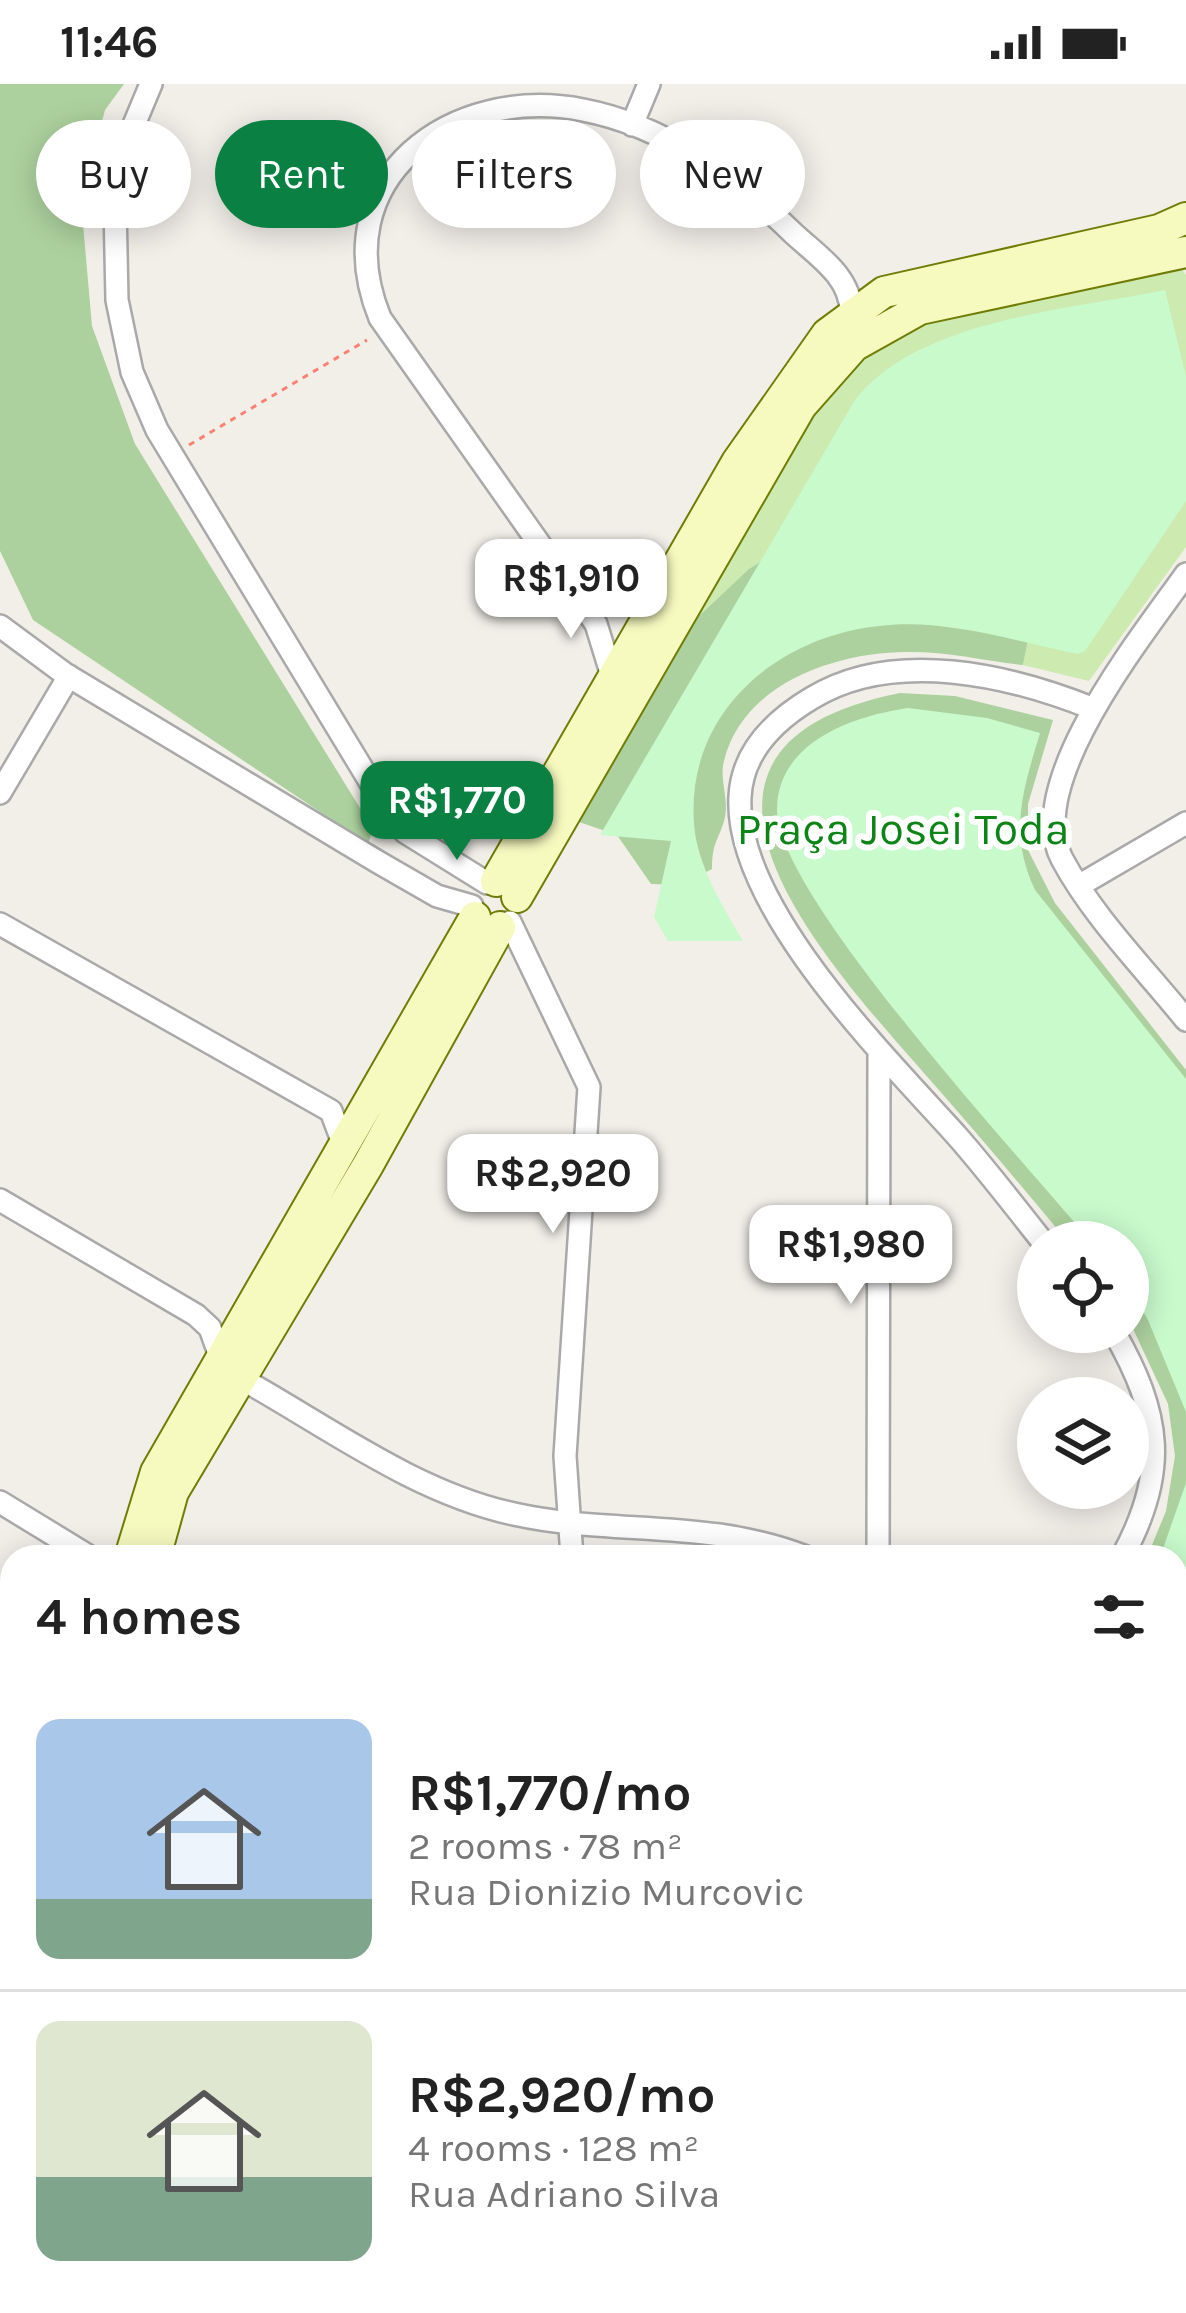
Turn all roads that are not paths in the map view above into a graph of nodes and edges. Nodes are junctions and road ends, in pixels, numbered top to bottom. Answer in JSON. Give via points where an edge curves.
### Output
{"nodes":[{"id":1,"x":151,"y":84,"type":"edge"},
{"id":2,"x":650,"y":84,"type":"edge"},
{"id":3,"x":632,"y":125,"type":"junction"},
{"id":4,"x":1186,"y":218,"type":"edge"},
{"id":5,"x":1186,"y":252,"type":"edge"},
{"id":6,"x":850,"y":312,"type":"junction"},
{"id":7,"x":1186,"y":574,"type":"edge"},
{"id":8,"x":0,"y":626,"type":"edge"},
{"id":9,"x":69,"y":676,"type":"junction"},
{"id":10,"x":613,"y":679,"type":"junction"},
{"id":11,"x":1094,"y":709,"type":"junction"},
{"id":12,"x":0,"y":793,"type":"edge"},
{"id":13,"x":1186,"y":823,"type":"edge"},
{"id":14,"x":405,"y":832,"type":"junction"},
{"id":15,"x":440,"y":852,"type":"junction"},
{"id":16,"x":379,"y":862,"type":"junction"},
{"id":17,"x":418,"y":885,"type":"junction"},
{"id":18,"x":1080,"y":885,"type":"junction"},
{"id":19,"x":494,"y":905,"type":"junction"},
{"id":20,"x":0,"y":924,"type":"edge"},
{"id":21,"x":1186,"y":1020,"type":"edge"},
{"id":22,"x":880,"y":1057,"type":"junction"},
{"id":23,"x":343,"y":1143,"type":"junction"},
{"id":24,"x":0,"y":1200,"type":"edge"},
{"id":25,"x":1026,"y":1221,"type":"edge"},
{"id":26,"x":1124,"y":1353,"type":"edge"},
{"id":27,"x":231,"y":1369,"type":"junction"},
{"id":28,"x":0,"y":1502,"type":"edge"},
{"id":29,"x":570,"y":1519,"type":"junction"},
{"id":30,"x":70,"y":1545,"type":"edge"},
{"id":31,"x":134,"y":1545,"type":"edge"},
{"id":32,"x":158,"y":1545,"type":"edge"},
{"id":33,"x":571,"y":1545,"type":"edge"},
{"id":34,"x":771,"y":1545,"type":"edge"},
{"id":35,"x":878,"y":1545,"type":"edge"},
{"id":36,"x":1126,"y":1545,"type":"edge"}],
"edges":[{"from":1,"to":14,"type":"street","via":[[123,151],[114,244],[132,372],[172,455]]},
{"from":2,"to":3,"type":"street"},
{"from":3,"to":6,"type":"street","via":[[725,175],[846,283]]},
{"from":3,"to":10,"type":"street","via":[[585,110],[521,104],[452,127],[402,158],[368,219],[367,269],[386,329],[596,624]]},
{"from":4,"to":6,"type":"main road","via":[[915,283]]},
{"from":5,"to":19,"type":"main road","via":[[920,308],[854,346],[801,406]]},
{"from":6,"to":10,"type":"main road","via":[[800,366],[737,462]]},
{"from":7,"to":11,"type":"street"},
{"from":8,"to":9,"type":"street"},
{"from":9,"to":12,"type":"street"},
{"from":9,"to":16,"type":"street"},
{"from":10,"to":19,"type":"main road"},
{"from":11,"to":18,"type":"street","via":[[1061,770],[1054,822],[1061,857]]},
{"from":11,"to":22,"type":"street","via":[[987,679],[909,670],[829,688],[776,722],[759,743],[740,796],[748,854],[774,910]]},
{"from":13,"to":18,"type":"street"},
{"from":14,"to":15,"type":"street"},
{"from":14,"to":16,"type":"street"},
{"from":15,"to":17,"type":"street"},
{"from":15,"to":19,"type":"street"},
{"from":16,"to":17,"type":"street"},
{"from":17,"to":19,"type":"street"},
{"from":18,"to":21,"type":"street"},
{"from":19,"to":23,"type":"main road"},
{"from":19,"to":27,"type":"main road"},
{"from":19,"to":29,"type":"street","via":[[589,1087],[566,1456]]},
{"from":20,"to":23,"type":"street","via":[[331,1111]]},
{"from":22,"to":25,"type":"street"},
{"from":22,"to":35,"type":"street"},
{"from":23,"to":27,"type":"main road"},
{"from":24,"to":27,"type":"street","via":[[196,1315]]},
{"from":26,"to":36,"type":"street","via":[[1145,1396],[1155,1455],[1150,1491]]},
{"from":27,"to":29,"type":"street","via":[[419,1479],[516,1515]]},
{"from":27,"to":31,"type":"main road","via":[[156,1472]]},
{"from":27,"to":32,"type":"main road","via":[[173,1492]]},
{"from":28,"to":30,"type":"street"},
{"from":29,"to":33,"type":"street"},
{"from":29,"to":34,"type":"street"}]}
